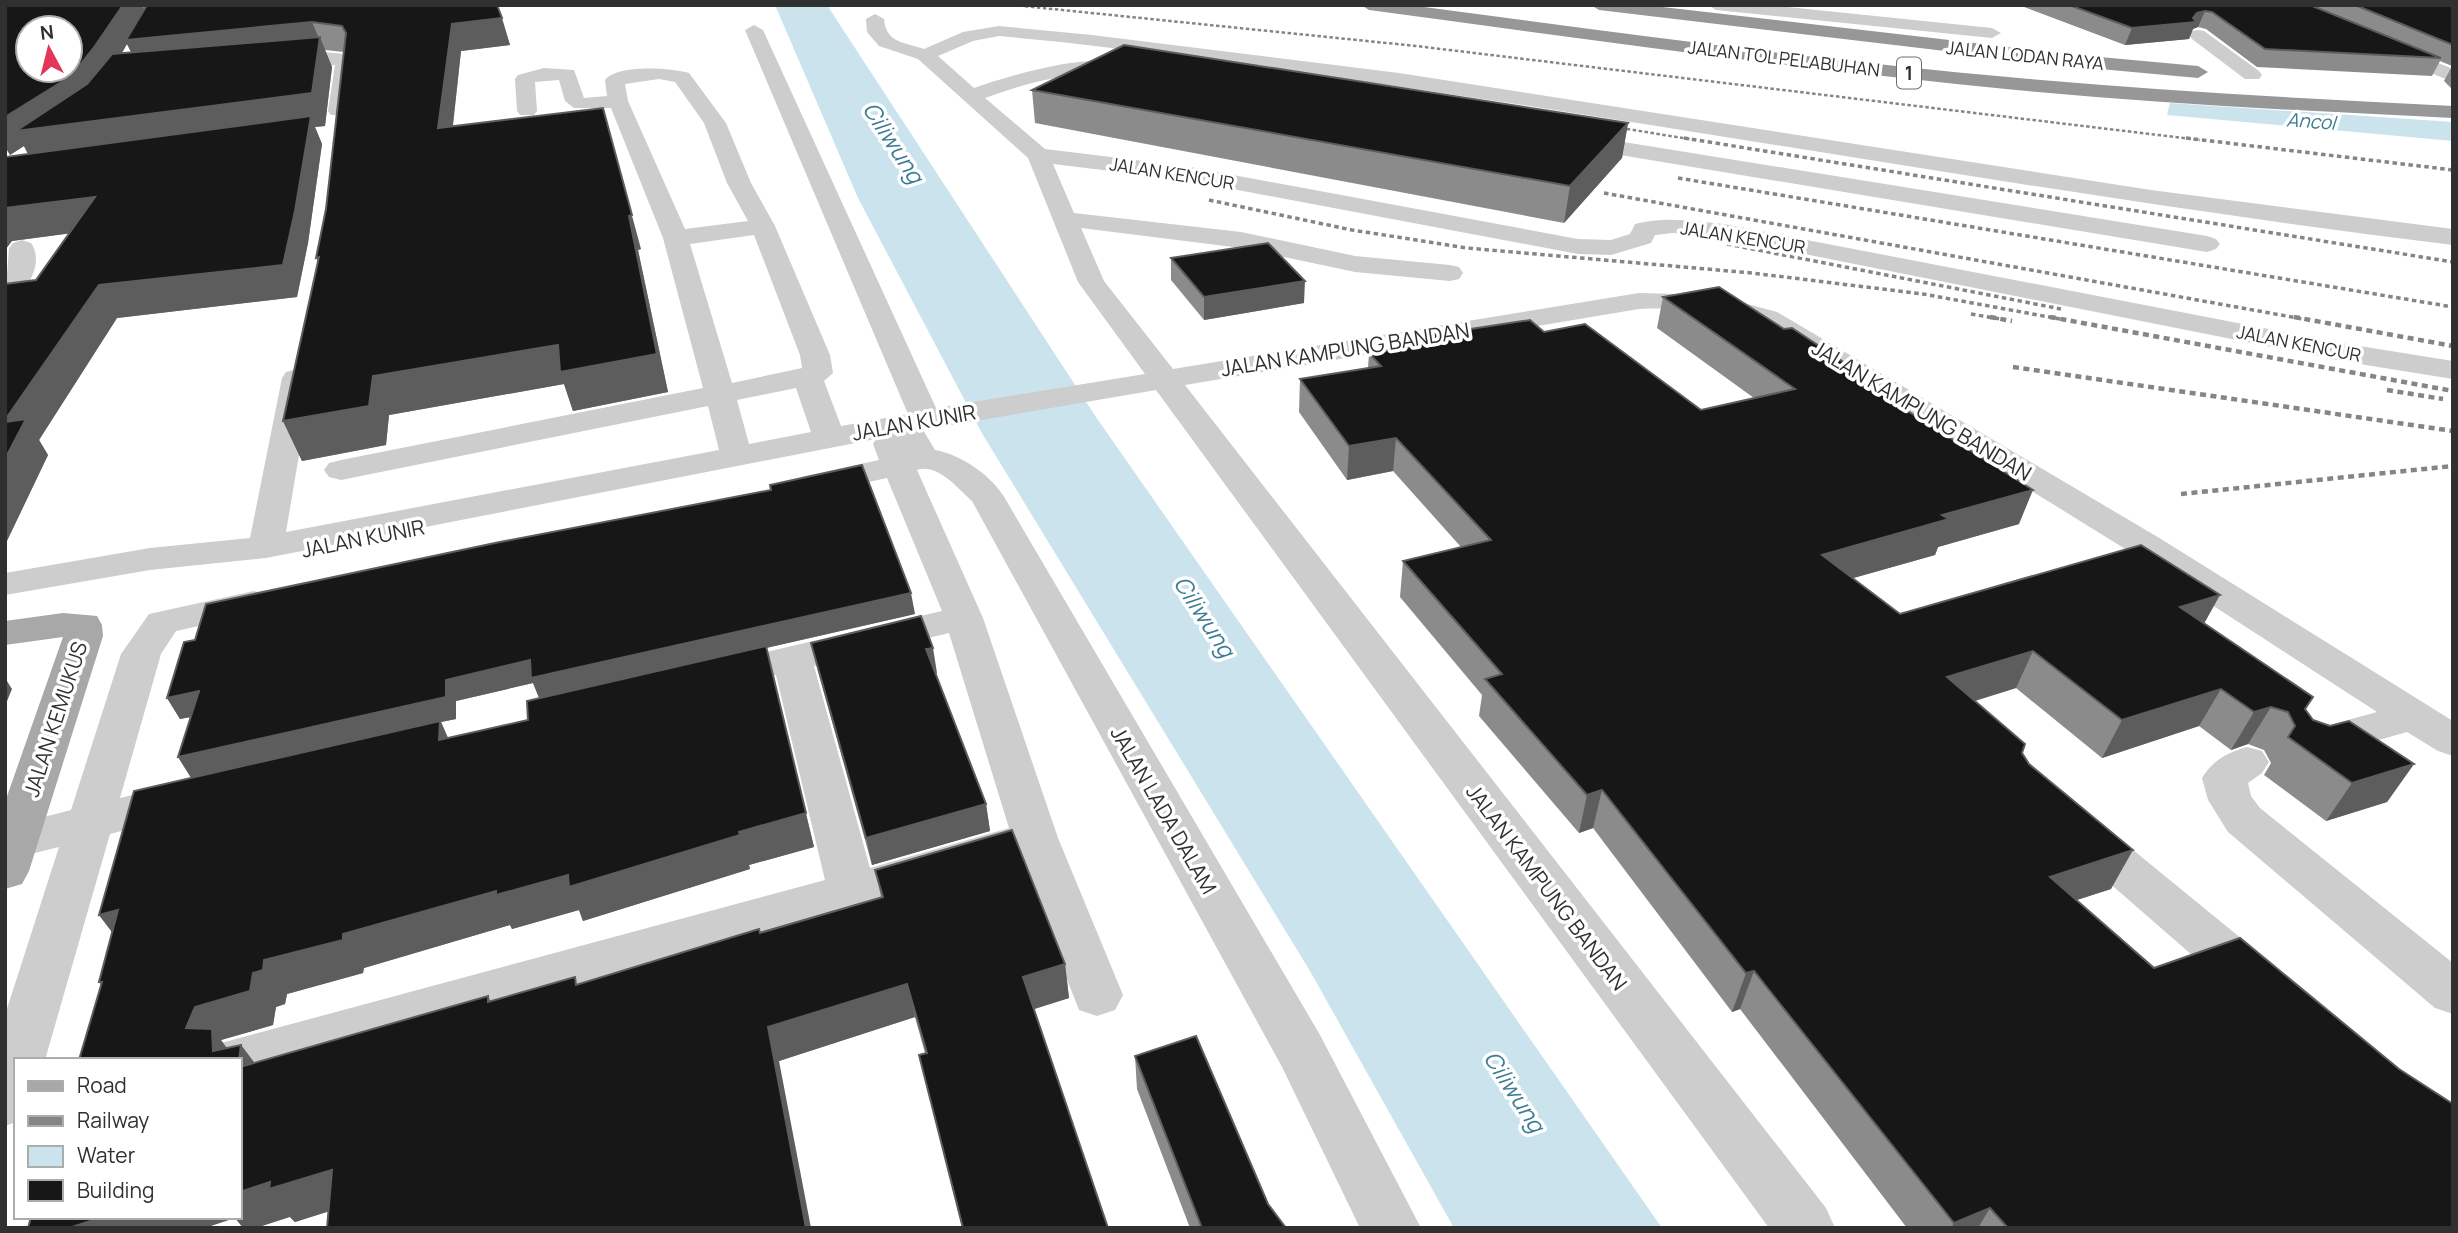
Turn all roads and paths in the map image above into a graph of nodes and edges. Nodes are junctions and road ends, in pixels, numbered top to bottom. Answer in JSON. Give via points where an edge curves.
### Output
{"nodes":[{"id":1,"x":1368,"y":5,"type":"edge"},
{"id":2,"x":1456,"y":5,"type":"edge"},
{"id":3,"x":1599,"y":5,"type":"edge"},
{"id":4,"x":1716,"y":5,"type":"edge"},
{"id":5,"x":1855,"y":5,"type":"edge"},
{"id":6,"x":1696,"y":11,"type":"edge"},
{"id":7,"x":1833,"y":12,"type":"edge"},
{"id":8,"x":875,"y":19,"type":"dead end"},
{"id":9,"x":754,"y":30,"type":"dead end"},
{"id":10,"x":2199,"y":35,"type":"edge"},
{"id":11,"x":2368,"y":40,"type":"edge"},
{"id":12,"x":1988,"y":42,"type":"junction"},
{"id":13,"x":925,"y":55,"type":"junction"},
{"id":14,"x":255,"y":65,"type":"edge"},
{"id":15,"x":1153,"y":72,"type":"edge"},
{"id":16,"x":567,"y":74,"type":"junction"},
{"id":17,"x":2258,"y":76,"type":"joint"},
{"id":18,"x":2453,"y":76,"type":"edge"},
{"id":19,"x":605,"y":81,"type":"junction"},
{"id":20,"x":2425,"y":86,"type":"dead end"},
{"id":21,"x":2453,"y":88,"type":"edge"},
{"id":22,"x":970,"y":96,"type":"junction"},
{"id":23,"x":2453,"y":99,"type":"edge"},
{"id":24,"x":527,"y":111,"type":"dead end"},
{"id":25,"x":2453,"y":111,"type":"edge"},
{"id":26,"x":336,"y":133,"type":"edge"},
{"id":27,"x":1550,"y":137,"type":"edge"},
{"id":28,"x":1038,"y":155,"type":"junction"},
{"id":29,"x":1185,"y":173,"type":"junction"},
{"id":30,"x":1062,"y":214,"type":"junction"},
{"id":31,"x":763,"y":226,"type":"junction"},
{"id":32,"x":2453,"y":237,"type":"edge"},
{"id":33,"x":676,"y":238,"type":"junction"},
{"id":34,"x":2207,"y":244,"type":"dead end"},
{"id":35,"x":22,"y":248,"type":"dead end"},
{"id":36,"x":1450,"y":273,"type":"dead end"},
{"id":37,"x":5,"y":292,"type":"edge"},
{"id":38,"x":302,"y":352,"type":"edge"},
{"id":39,"x":2453,"y":370,"type":"edge"},
{"id":40,"x":807,"y":377,"type":"junction"},
{"id":41,"x":1163,"y":379,"type":"junction"},
{"id":42,"x":1113,"y":387,"type":"joint"},
{"id":43,"x":720,"y":394,"type":"junction"},
{"id":44,"x":912,"y":435,"type":"junction"},
{"id":45,"x":829,"y":438,"type":"junction"},
{"id":46,"x":727,"y":460,"type":"junction"},
{"id":47,"x":341,"y":470,"type":"dead end"},
{"id":48,"x":776,"y":492,"type":"edge"},
{"id":49,"x":266,"y":547,"type":"junction"},
{"id":50,"x":2148,"y":547,"type":"junction"},
{"id":51,"x":2110,"y":558,"type":"edge"},
{"id":52,"x":5,"y":584,"type":"edge"},
{"id":53,"x":291,"y":595,"type":"edge"},
{"id":54,"x":5,"y":596,"type":"edge"},
{"id":55,"x":964,"y":618,"type":"junction"},
{"id":56,"x":5,"y":622,"type":"edge"},
{"id":57,"x":63,"y":625,"type":"junction"},
{"id":58,"x":5,"y":633,"type":"edge"},
{"id":59,"x":792,"y":659,"type":"junction"},
{"id":60,"x":685,"y":684,"type":"edge"},
{"id":61,"x":2412,"y":716,"type":"junction"},
{"id":62,"x":2453,"y":741,"type":"edge"},
{"id":63,"x":2306,"y":746,"type":"edge"},
{"id":64,"x":2247,"y":762,"type":"dead end"},
{"id":65,"x":217,"y":791,"type":"edge"},
{"id":66,"x":2049,"y":807,"type":"edge"},
{"id":67,"x":92,"y":821,"type":"junction"},
{"id":68,"x":1035,"y":838,"type":"junction"},
{"id":69,"x":10,"y":856,"type":"edge"},
{"id":70,"x":851,"y":892,"type":"junction"},
{"id":71,"x":2453,"y":993,"type":"edge"},
{"id":72,"x":1097,"y":995,"type":"dead end"},
{"id":73,"x":2291,"y":1009,"type":"edge"},
{"id":74,"x":19,"y":1058,"type":"edge"},
{"id":75,"x":242,"y":1059,"type":"edge"},
{"id":76,"x":14,"y":1073,"type":"edge"},
{"id":77,"x":5,"y":1101,"type":"edge"},
{"id":78,"x":1391,"y":1228,"type":"edge"},
{"id":79,"x":1805,"y":1228,"type":"edge"}],
"edges":[{"from":1,"to":25,"type":"highway","name":"JALAN TOL PELABUHAN","number":"1","via":[[1967,79],[2126,93]]},
{"from":2,"to":23,"type":"highway","name":"JALAN TOL PELABUHAN","number":"1","via":[[2015,71]]},
{"from":3,"to":6,"type":"highway","name":"JALAN LODAN RAYA","number":"1"},
{"from":4,"to":7,"type":"street"},
{"from":5,"to":12,"type":"street","via":[[1989,19]]},
{"from":6,"to":12,"type":"highway","name":"JALAN LODAN RAYA","number":"1"},
{"from":7,"to":12,"type":"street"},
{"from":8,"to":13,"type":"street","via":[[876,32],[885,42]]},
{"from":9,"to":44,"type":"street"},
{"from":10,"to":17,"type":"street"},
{"from":11,"to":18,"type":"street"},
{"from":12,"to":17,"type":"highway","name":"JALAN LODAN RAYA","number":"1"},
{"from":13,"to":22,"type":"street"},
{"from":13,"to":32,"type":"street","via":[[969,36],[999,32],[1368,74],[1650,115],[2032,179]]},
{"from":14,"to":26,"type":"street","via":[[345,60]]},
{"from":15,"to":22,"type":"street","via":[[1084,67]]},
{"from":16,"to":19,"type":"street"},
{"from":16,"to":19,"type":"street","via":[[575,101],[590,104]]},
{"from":16,"to":24,"type":"street","via":[[525,79]]},
{"from":19,"to":31,"type":"street","via":[[659,73],[682,77],[715,123],[739,183]]},
{"from":19,"to":33,"type":"street"},
{"from":20,"to":21,"type":"highway"},
{"from":22,"to":28,"type":"street"},
{"from":27,"to":34,"type":"street"},
{"from":28,"to":29,"type":"street","name":"JALAN KENCUR"},
{"from":28,"to":30,"type":"street"},
{"from":29,"to":30,"type":"street","via":[[1127,175],[1086,187]]},
{"from":29,"to":39,"type":"street","name":"JALAN KENCUR","via":[[1557,244],[1628,246],[1642,237],[1644,229],[1672,226],[1724,232]]},
{"from":30,"to":36,"type":"street","via":[[1241,240],[1355,264]]},
{"from":30,"to":41,"type":"street","via":[[1091,282]]},
{"from":31,"to":33,"type":"street"},
{"from":31,"to":40,"type":"street","via":[[815,355],[819,372]]},
{"from":33,"to":43,"type":"street"},
{"from":35,"to":37,"type":"street","via":[[20,277]]},
{"from":38,"to":49,"type":"street"},
{"from":40,"to":43,"type":"street"},
{"from":40,"to":45,"type":"street"},
{"from":41,"to":42,"type":"street","name":"JALAN KAMPUNG BANDAN"},
{"from":41,"to":50,"type":"street","name":"JALAN KAMPUNG BANDAN","via":[[1639,301],[1729,304],[1785,326]]},
{"from":41,"to":79,"type":"street","name":"JALAN KAMPUNG BANDAN"},
{"from":42,"to":44,"type":"street","name":"JALAN KUNIR"},
{"from":43,"to":46,"type":"street"},
{"from":43,"to":47,"type":"street"},
{"from":44,"to":45,"type":"street","name":"JALAN KUNIR"},
{"from":44,"to":48,"type":"street"},
{"from":44,"to":55,"type":"street"},
{"from":44,"to":78,"type":"street","name":"JALAN LADA DALAM","via":[[986,495],[1301,1051]]},
{"from":45,"to":46,"type":"street","name":"JALAN KUNIR"},
{"from":46,"to":49,"type":"street","name":"JALAN KUNIR"},
{"from":46,"to":54,"type":"street","name":"JALAN KUNIR","via":[[645,481],[263,558],[134,572]]},
{"from":49,"to":52,"type":"street","name":"JALAN KUNIR","via":[[150,559]]},
{"from":50,"to":51,"type":"street"},
{"from":50,"to":61,"type":"street","name":"JALAN KAMPUNG BANDAN"},
{"from":53,"to":67,"type":"street","via":[[163,622],[141,654]]},
{"from":55,"to":59,"type":"street"},
{"from":55,"to":68,"type":"street"},
{"from":56,"to":57,"type":"street","via":[[48,617]]},
{"from":57,"to":58,"type":"main road"},
{"from":57,"to":69,"type":"main road","name":"JALAN KEMUKUS","via":[[83,625],[83,636]]},
{"from":59,"to":60,"type":"street"},
{"from":59,"to":70,"type":"street"},
{"from":61,"to":62,"type":"street","name":"JALAN KAMPUNG BANDAN"},
{"from":61,"to":63,"type":"street"},
{"from":64,"to":71,"type":"street","via":[[2224,778],[2230,800],[2244,820]]},
{"from":65,"to":67,"type":"street"},
{"from":66,"to":73,"type":"street"},
{"from":67,"to":69,"type":"street"},
{"from":67,"to":74,"type":"street"},
{"from":68,"to":70,"type":"street"},
{"from":68,"to":72,"type":"street"},
{"from":70,"to":75,"type":"street"},
{"from":76,"to":77,"type":"street"}]}
